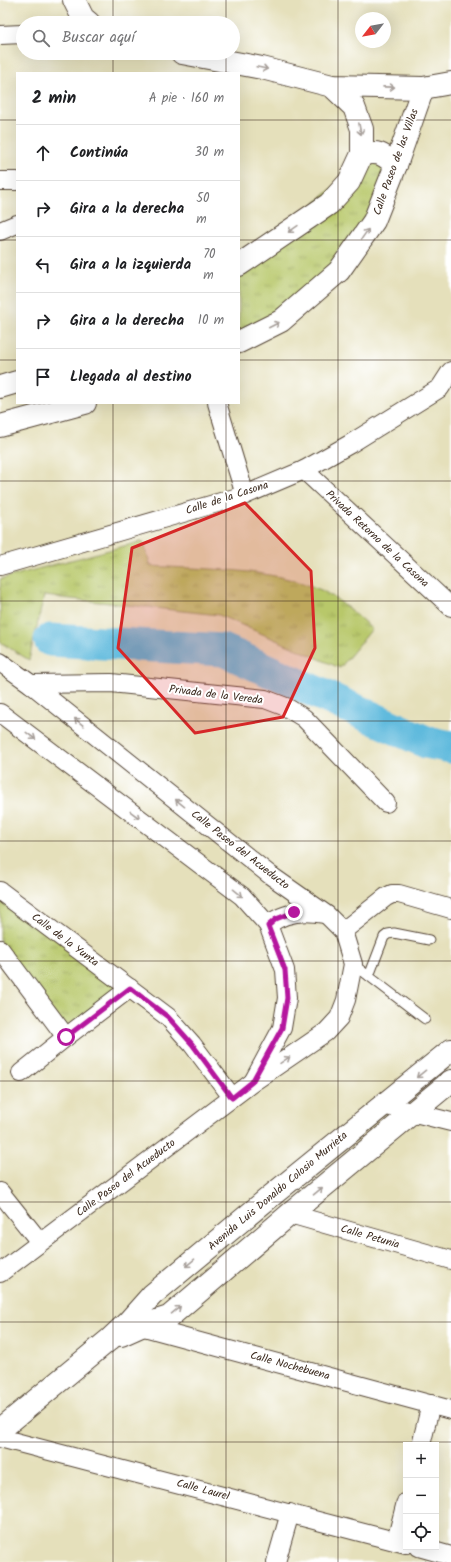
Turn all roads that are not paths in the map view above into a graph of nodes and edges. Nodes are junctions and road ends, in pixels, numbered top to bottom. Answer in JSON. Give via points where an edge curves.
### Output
{"nodes":[{"id":1,"x":74,"y":0,"type":"edge"},
{"id":2,"x":82,"y":16,"type":"edge"},
{"id":3,"x":16,"y":34,"type":"edge"},
{"id":4,"x":0,"y":35,"type":"edge"},
{"id":5,"x":219,"y":60,"type":"edge"},
{"id":6,"x":451,"y":83,"type":"edge"},
{"id":7,"x":332,"y":86,"type":"junction"},
{"id":8,"x":423,"y":88,"type":"junction"},
{"id":9,"x":362,"y":154,"type":"junction"},
{"id":10,"x":396,"y":165,"type":"junction"},
{"id":11,"x":0,"y":181,"type":"edge"},
{"id":12,"x":16,"y":181,"type":"edge"},
{"id":13,"x":16,"y":224,"type":"edge"},
{"id":14,"x":0,"y":232,"type":"edge"},
{"id":15,"x":240,"y":264,"type":"edge"},
{"id":16,"x":240,"y":342,"type":"edge"},
{"id":17,"x":451,"y":371,"type":"edge"},
{"id":18,"x":16,"y":382,"type":"edge"},
{"id":19,"x":0,"y":387,"type":"edge"},
{"id":20,"x":445,"y":394,"type":"edge"},
{"id":21,"x":82,"y":404,"type":"edge"},
{"id":22,"x":217,"y":404,"type":"edge"},
{"id":23,"x":0,"y":426,"type":"edge"},
{"id":24,"x":304,"y":470,"type":"junction"},
{"id":25,"x":245,"y":494,"type":"junction"},
{"id":26,"x":0,"y":566,"type":"edge"},
{"id":27,"x":451,"y":607,"type":"edge"},
{"id":28,"x":0,"y":662,"type":"edge"},
{"id":29,"x":31,"y":684,"type":"junction"},
{"id":30,"x":0,"y":713,"type":"edge"},
{"id":31,"x":386,"y":803,"type":"dead end"},
{"id":32,"x":0,"y":891,"type":"edge"},
{"id":33,"x":451,"y":909,"type":"edge"},
{"id":34,"x":327,"y":915,"type":"junction"},
{"id":35,"x":268,"y":926,"type":"junction"},
{"id":36,"x":343,"y":931,"type":"junction"},
{"id":37,"x":429,"y":940,"type":"dead end"},
{"id":38,"x":0,"y":949,"type":"edge"},
{"id":39,"x":353,"y":964,"type":"junction"},
{"id":40,"x":369,"y":976,"type":"junction"},
{"id":41,"x":130,"y":988,"type":"junction"},
{"id":42,"x":425,"y":1019,"type":"dead end"},
{"id":43,"x":66,"y":1037,"type":"junction"},
{"id":44,"x":451,"y":1050,"type":"edge"},
{"id":45,"x":21,"y":1074,"type":"dead end"},
{"id":46,"x":451,"y":1081,"type":"edge"},
{"id":47,"x":252,"y":1082,"type":"junction"},
{"id":48,"x":232,"y":1098,"type":"junction"},
{"id":49,"x":383,"y":1104,"type":"junction"},
{"id":50,"x":413,"y":1113,"type":"junction"},
{"id":51,"x":451,"y":1122,"type":"edge"},
{"id":52,"x":0,"y":1192,"type":"edge"},
{"id":53,"x":290,"y":1214,"type":"junction"},
{"id":54,"x":40,"y":1242,"type":"junction"},
{"id":55,"x":451,"y":1260,"type":"edge"},
{"id":56,"x":0,"y":1273,"type":"edge"},
{"id":57,"x":134,"y":1324,"type":"junction"},
{"id":58,"x":431,"y":1404,"type":"junction"},
{"id":59,"x":451,"y":1410,"type":"edge"},
{"id":60,"x":0,"y":1430,"type":"edge"},
{"id":61,"x":0,"y":1438,"type":"edge"},
{"id":62,"x":422,"y":1442,"type":"edge"},
{"id":63,"x":290,"y":1513,"type":"junction"},
{"id":64,"x":404,"y":1514,"type":"edge"},
{"id":65,"x":401,"y":1542,"type":"edge"},
{"id":66,"x":430,"y":1550,"type":"edge"},
{"id":67,"x":451,"y":1556,"type":"edge"},
{"id":68,"x":276,"y":1562,"type":"edge"}],
"edges":[{"from":1,"to":2,"type":"street"},
{"from":3,"to":4,"type":"street"},
{"from":5,"to":7,"type":"street","one_way":true},
{"from":6,"to":8,"type":"street"},
{"from":7,"to":8,"type":"street","one_way":true},
{"from":7,"to":9,"type":"street","one_way":true,"via":[[354,107],[362,129]]},
{"from":8,"to":10,"type":"street","name":"Calle Paseo de las Villas"},
{"from":9,"to":10,"type":"street","via":[[379,152]]},
{"from":9,"to":15,"type":"street","one_way":true,"via":[[349,182],[329,204]]},
{"from":16,"to":10,"type":"street","name":"Calle Paseo de las Villas","one_way":true,"via":[[281,321],[339,271],[374,221]]},
{"from":11,"to":12,"type":"street"},
{"from":13,"to":14,"type":"street"},
{"from":17,"to":20,"type":"street","name":"Calle de la Casona"},
{"from":18,"to":19,"type":"street"},
{"from":20,"to":24,"type":"street","name":"Calle de la Casona"},
{"from":21,"to":23,"type":"street"},
{"from":22,"to":25,"type":"street"},
{"from":24,"to":25,"type":"street","name":"Calle de la Casona"},
{"from":24,"to":27,"type":"street","name":"Privada Retorno de la Casona"},
{"from":25,"to":26,"type":"street","name":"Calle de la Casona"},
{"from":28,"to":29,"type":"street","name":"Calle Paseo del Acueducto"},
{"from":29,"to":31,"type":"street","name":"Privada de la Vereda","via":[[111,683],[265,700],[286,707],[304,718]]},
{"from":34,"to":29,"type":"street","name":"Calle Paseo del Acueducto","one_way":true,"via":[[270,875]]},
{"from":30,"to":35,"type":"street","name":"Calle Paseo del Acueducto","one_way":true,"via":[[242,896]]},
{"from":32,"to":41,"type":"street","name":"Calle de la Yunta"},
{"from":33,"to":36,"type":"street","via":[[392,894]]},
{"from":34,"to":35,"type":"street","via":[[310,911],[294,912],[276,919]]},
{"from":34,"to":36,"type":"street","name":"Calle Paseo del Acueducto"},
{"from":35,"to":47,"type":"street","name":"Calle Paseo del Acueducto","via":[[285,970],[287,998],[282,1028]]},
{"from":36,"to":39,"type":"street","name":"Calle Paseo del Acueducto"},
{"from":37,"to":40,"type":"lane","via":[[394,932],[388,934],[384,937]]},
{"from":38,"to":43,"type":"street"},
{"from":39,"to":40,"type":"lane"},
{"from":47,"to":39,"type":"street","name":"Calle Paseo del Acueducto","one_way":true,"via":[[330,1028],[346,1000]]},
{"from":40,"to":42,"type":"lane"},
{"from":41,"to":43,"type":"street"},
{"from":41,"to":48,"type":"street","name":"Calle de la Yunta","via":[[168,1017],[192,1044]]},
{"from":43,"to":45,"type":"street"},
{"from":44,"to":49,"type":"street","name":"Avenida Luis Donaldo Colosio Murrieta","one_way":true},
{"from":46,"to":50,"type":"street","name":"Avenida Luis Donaldo Colosio Murrieta"},
{"from":47,"to":48,"type":"street","name":"Calle Paseo del Acueducto"},
{"from":48,"to":54,"type":"street","name":"Calle Paseo del Acueducto"},
{"from":49,"to":50,"type":"street"},
{"from":49,"to":57,"type":"street","name":"Avenida Luis Donaldo Colosio Murrieta","one_way":true,"via":[[152,1295]]},
{"from":50,"to":51,"type":"street"},
{"from":53,"to":50,"type":"street","name":"Avenida Luis Donaldo Colosio Murrieta","one_way":true},
{"from":52,"to":54,"type":"street"},
{"from":53,"to":55,"type":"street","name":"Calle Petunia"},
{"from":57,"to":53,"type":"street","name":"Avenida Luis Donaldo Colosio Murrieta","one_way":true,"via":[[169,1317]]},
{"from":54,"to":56,"type":"street","name":"Calle Paseo del Acueducto"},
{"from":57,"to":58,"type":"street","name":"Calle Nochebuena"},
{"from":57,"to":60,"type":"street","name":"Avenida Luis Donaldo Colosio Murrieta","via":[[110,1339]]},
{"from":58,"to":59,"type":"street","name":"Calle Nochebuena"},
{"from":58,"to":62,"type":"street"},
{"from":61,"to":63,"type":"street","name":"Calle Laurel"},
{"from":63,"to":65,"type":"street","name":"Calle Laurel"},
{"from":63,"to":68,"type":"street"},
{"from":64,"to":65,"type":"street"},
{"from":66,"to":67,"type":"street"}]}
